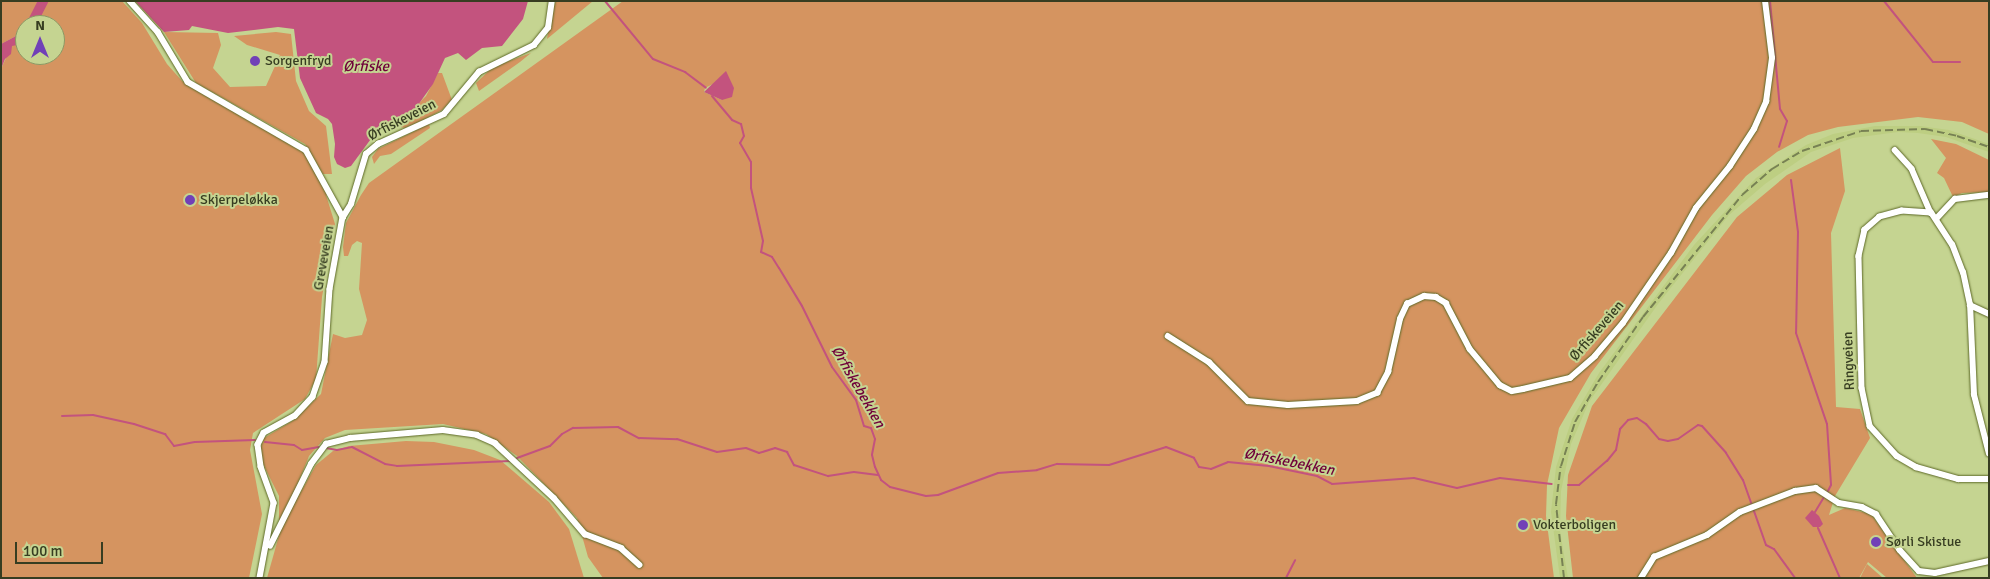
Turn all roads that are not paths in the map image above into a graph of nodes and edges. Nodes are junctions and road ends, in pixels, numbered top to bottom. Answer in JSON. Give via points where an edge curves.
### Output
{"nodes":[{"id":1,"x":130,"y":1,"type":"edge"},
{"id":2,"x":552,"y":1,"type":"edge"},
{"id":3,"x":1765,"y":1,"type":"edge"},
{"id":4,"x":1895,"y":150,"type":"dead end"},
{"id":5,"x":1989,"y":195,"type":"edge"},
{"id":6,"x":1931,"y":213,"type":"junction"},
{"id":7,"x":343,"y":217,"type":"junction"},
{"id":8,"x":1937,"y":218,"type":"junction"},
{"id":9,"x":1970,"y":305,"type":"junction"},
{"id":10,"x":1989,"y":314,"type":"edge"},
{"id":11,"x":1168,"y":336,"type":"dead end"},
{"id":12,"x":1989,"y":454,"type":"edge"},
{"id":13,"x":1989,"y":478,"type":"edge"},
{"id":14,"x":267,"y":553,"type":"junction"},
{"id":15,"x":1989,"y":562,"type":"edge"},
{"id":16,"x":640,"y":565,"type":"dead end"},
{"id":17,"x":260,"y":578,"type":"edge"},
{"id":18,"x":1641,"y":578,"type":"edge"}],
"edges":[{"from":1,"to":7,"type":"street","name":"Greveveien","via":[[158,32],[188,82],[306,150]]},
{"from":2,"to":7,"type":"street","name":"Ørfiskeveien","via":[[548,28],[534,44],[479,72],[444,114],[378,144],[366,154],[351,204]]},
{"from":3,"to":11,"type":"street","name":"Ørfiskeveien","via":[[1772,58],[1766,102],[1754,129],[1730,166],[1696,208],[1671,253],[1623,323],[1595,356],[1570,378],[1512,391],[1500,385],[1470,349],[1446,303],[1436,297],[1412,300],[1403,312],[1388,372],[1377,393],[1358,401],[1288,405],[1248,401],[1208,362]]},
{"from":4,"to":6,"type":"street","via":[[1912,170]]},
{"from":5,"to":8,"type":"street","via":[[1955,199]]},
{"from":6,"to":8,"type":"street"},
{"from":6,"to":13,"type":"street","name":"Ringveien","via":[[1917,210],[1891,213],[1873,222],[1862,238],[1860,322],[1865,412],[1880,441],[1916,468],[1958,479]]},
{"from":7,"to":14,"type":"street","name":"Greveveien","via":[[330,289],[325,362],[314,398],[295,416],[264,433],[258,445],[261,467],[274,503]]},
{"from":8,"to":9,"type":"street","via":[[1960,266]]},
{"from":9,"to":10,"type":"street"},
{"from":9,"to":12,"type":"street","via":[[1974,395]]},
{"from":14,"to":16,"type":"street","name":"Greveveien","via":[[311,464],[331,441],[443,430],[477,435],[495,443],[554,498],[585,534],[621,548]]},
{"from":14,"to":17,"type":"street","name":"Greveveien"},
{"from":15,"to":18,"type":"street","via":[[1935,573],[1919,571],[1900,550],[1876,514],[1816,488],[1806,488],[1751,507],[1707,534],[1654,557]]}]}
